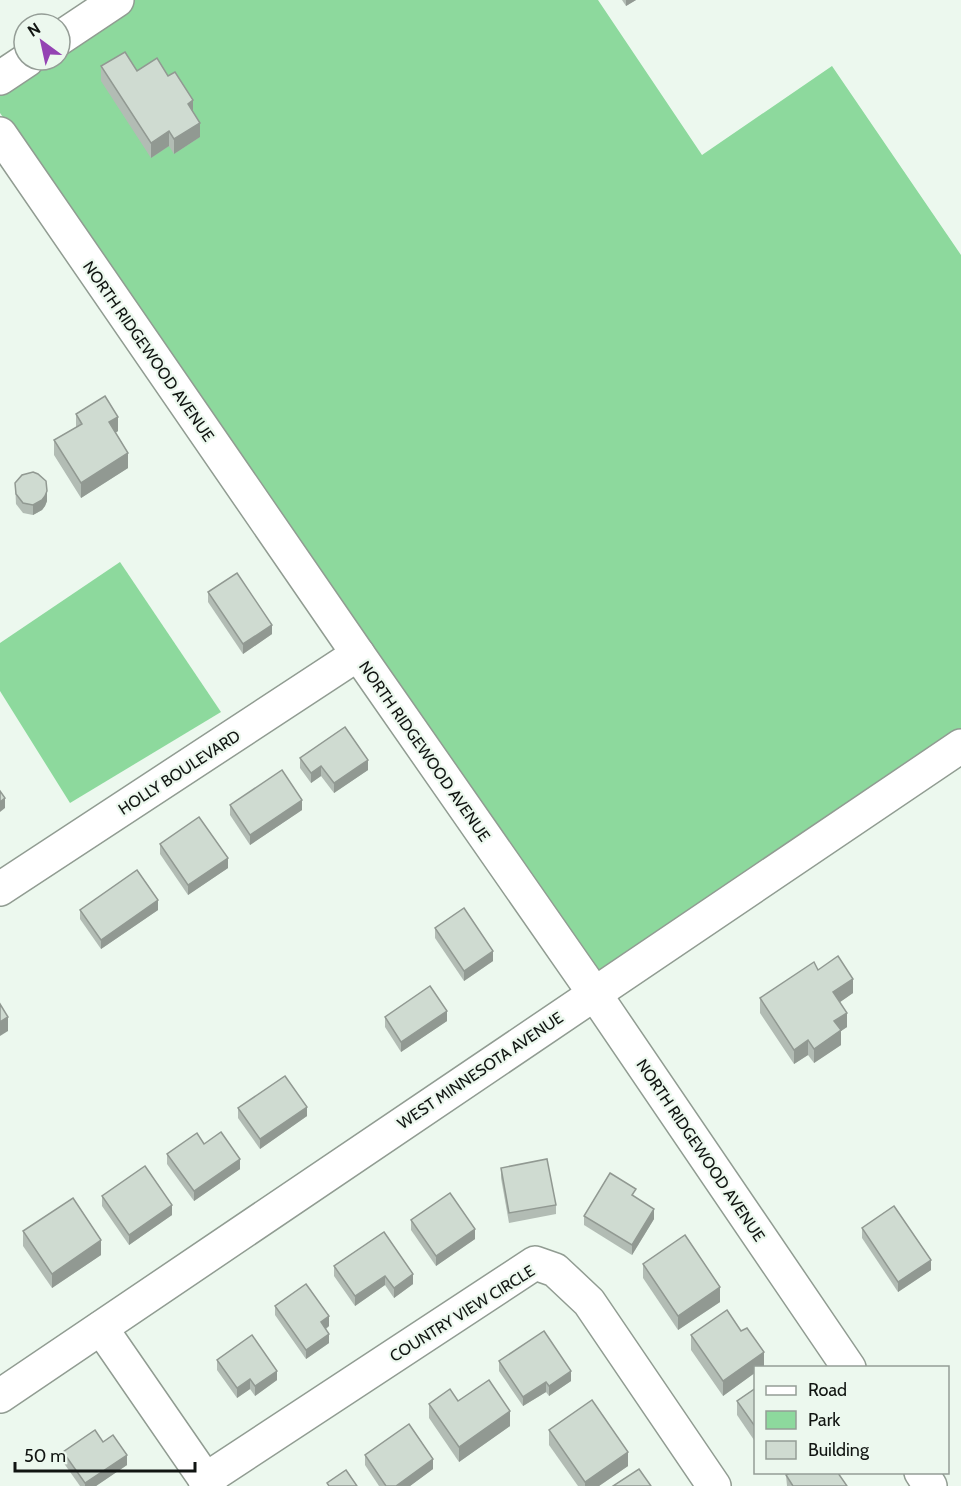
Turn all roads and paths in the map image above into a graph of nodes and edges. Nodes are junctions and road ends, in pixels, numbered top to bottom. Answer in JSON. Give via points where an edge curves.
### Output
{"nodes":[{"id":1,"x":117,"y":0,"type":"edge"},
{"id":2,"x":72,"y":30,"type":"edge"},
{"id":3,"x":0,"y":134,"type":"edge"},
{"id":4,"x":358,"y":654,"type":"junction"},
{"id":5,"x":961,"y":746,"type":"edge"},
{"id":6,"x":0,"y":889,"type":"edge"},
{"id":7,"x":594,"y":993,"type":"junction"},
{"id":8,"x":101,"y":1328,"type":"junction"},
{"id":9,"x":848,"y":1366,"type":"edge"},
{"id":10,"x":0,"y":1396,"type":"edge"},
{"id":11,"x":207,"y":1483,"type":"edge"},
{"id":12,"x":714,"y":1486,"type":"edge"}],
"edges":[{"from":1,"to":2,"type":"street"},
{"from":3,"to":4,"type":"street","name":"NORTH RIDGEWOOD AVENUE"},
{"from":4,"to":6,"type":"street","name":"HOLLY BOULEVARD"},
{"from":4,"to":7,"type":"street","name":"NORTH RIDGEWOOD AVENUE"},
{"from":5,"to":7,"type":"street","name":"WEST MINNESOTA AVENUE"},
{"from":7,"to":8,"type":"street","name":"WEST MINNESOTA AVENUE"},
{"from":7,"to":9,"type":"street","name":"NORTH RIDGEWOOD AVENUE"},
{"from":8,"to":10,"type":"street","name":"WEST MINNESOTA AVENUE"},
{"from":8,"to":11,"type":"street"},
{"from":11,"to":12,"type":"street","name":"COUNTRY VIEW CIRCLE","via":[[535,1263],[555,1270],[589,1302]]}]}
